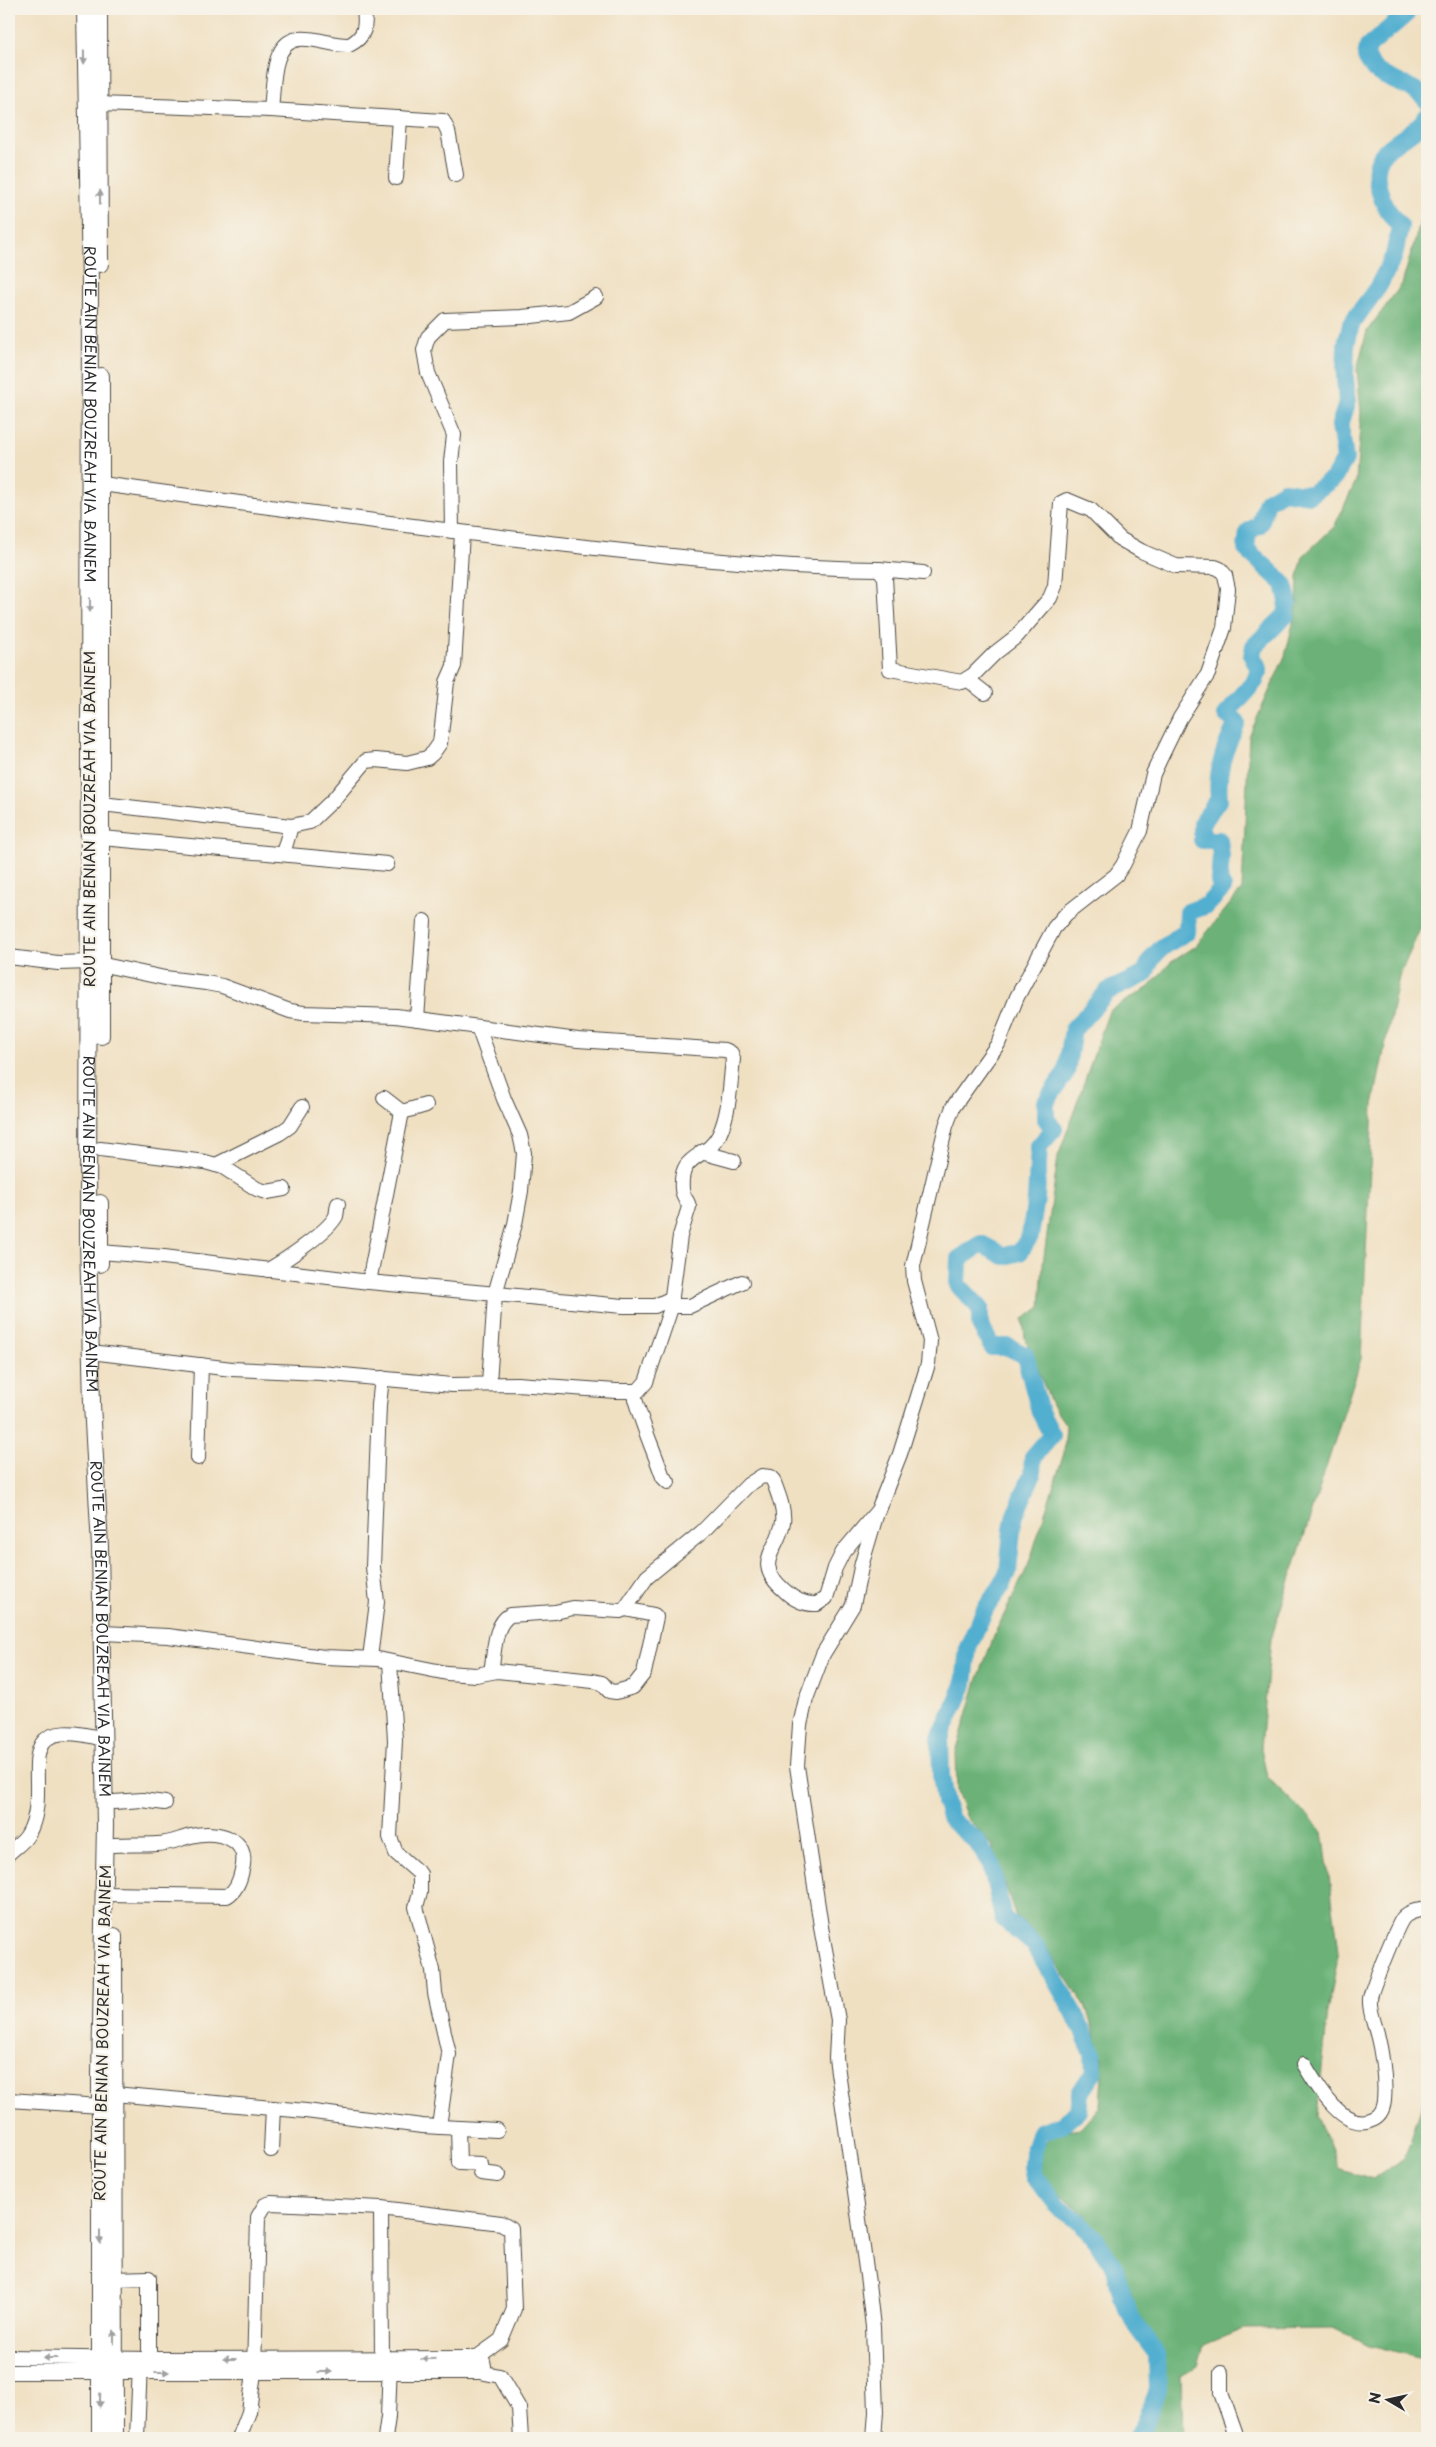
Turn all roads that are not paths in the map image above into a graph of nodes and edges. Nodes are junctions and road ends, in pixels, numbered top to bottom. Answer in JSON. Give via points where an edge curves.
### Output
{"nodes":[{"id":1,"x":85,"y":9,"type":"edge"},
{"id":2,"x":99,"y":9,"type":"edge"},
{"id":3,"x":364,"y":9,"type":"edge"},
{"id":4,"x":98,"y":104,"type":"junction"},
{"id":5,"x":271,"y":110,"type":"junction"},
{"id":6,"x":400,"y":118,"type":"junction"},
{"id":7,"x":456,"y":175,"type":"dead end"},
{"id":8,"x":396,"y":178,"type":"dead end"},
{"id":9,"x":596,"y":298,"type":"dead end"},
{"id":10,"x":102,"y":484,"type":"junction"},
{"id":11,"x":457,"y":532,"type":"junction"},
{"id":12,"x":879,"y":569,"type":"junction"},
{"id":13,"x":923,"y":573,"type":"dead end"},
{"id":14,"x":967,"y":679,"type":"junction"},
{"id":15,"x":985,"y":693,"type":"dead end"},
{"id":16,"x":102,"y":804,"type":"junction"},
{"id":17,"x":291,"y":826,"type":"junction"},
{"id":18,"x":102,"y":838,"type":"junction"},
{"id":19,"x":283,"y":854,"type":"junction"},
{"id":20,"x":388,"y":864,"type":"dead end"},
{"id":21,"x":424,"y":922,"type":"dead end"},
{"id":22,"x":9,"y":957,"type":"edge"},
{"id":23,"x":96,"y":964,"type":"junction"},
{"id":24,"x":417,"y":1019,"type":"junction"},
{"id":25,"x":478,"y":1027,"type":"junction"},
{"id":26,"x":384,"y":1098,"type":"dead end"},
{"id":27,"x":426,"y":1105,"type":"dead end"},
{"id":28,"x":302,"y":1107,"type":"dead end"},
{"id":29,"x":402,"y":1112,"type":"junction"},
{"id":30,"x":100,"y":1150,"type":"junction"},
{"id":31,"x":701,"y":1152,"type":"junction"},
{"id":32,"x":734,"y":1161,"type":"dead end"},
{"id":33,"x":216,"y":1165,"type":"junction"},
{"id":34,"x":284,"y":1190,"type":"dead end"},
{"id":35,"x":338,"y":1204,"type":"dead end"},
{"id":36,"x":100,"y":1252,"type":"junction"},
{"id":37,"x":268,"y":1270,"type":"junction"},
{"id":38,"x":369,"y":1282,"type":"junction"},
{"id":39,"x":742,"y":1282,"type":"dead end"},
{"id":40,"x":495,"y":1294,"type":"junction"},
{"id":41,"x":671,"y":1302,"type":"junction"},
{"id":42,"x":99,"y":1353,"type":"junction"},
{"id":43,"x":201,"y":1365,"type":"junction"},
{"id":44,"x":382,"y":1378,"type":"junction"},
{"id":45,"x":489,"y":1384,"type":"junction"},
{"id":46,"x":633,"y":1392,"type":"junction"},
{"id":47,"x":198,"y":1458,"type":"dead end"},
{"id":48,"x":668,"y":1482,"type":"dead end"},
{"id":49,"x":878,"y":1510,"type":"junction"},
{"id":50,"x":625,"y":1609,"type":"junction"},
{"id":51,"x":107,"y":1633,"type":"junction"},
{"id":52,"x":370,"y":1658,"type":"junction"},
{"id":53,"x":390,"y":1662,"type":"junction"},
{"id":54,"x":491,"y":1671,"type":"junction"},
{"id":55,"x":104,"y":1739,"type":"junction"},
{"id":56,"x":114,"y":1802,"type":"junction"},
{"id":57,"x":165,"y":1803,"type":"dead end"},
{"id":58,"x":114,"y":1844,"type":"junction"},
{"id":59,"x":9,"y":1853,"type":"edge"},
{"id":60,"x":109,"y":1895,"type":"junction"},
{"id":61,"x":1427,"y":1909,"type":"edge"},
{"id":62,"x":1304,"y":2064,"type":"dead end"},
{"id":63,"x":114,"y":2094,"type":"junction"},
{"id":64,"x":9,"y":2100,"type":"edge"},
{"id":65,"x":100,"y":2106,"type":"junction"},
{"id":66,"x":273,"y":2108,"type":"junction"},
{"id":67,"x":439,"y":2127,"type":"junction"},
{"id":68,"x":458,"y":2128,"type":"junction"},
{"id":69,"x":497,"y":2130,"type":"dead end"},
{"id":70,"x":271,"y":2150,"type":"dead end"},
{"id":71,"x":498,"y":2175,"type":"dead end"},
{"id":72,"x":380,"y":2208,"type":"junction"},
{"id":73,"x":114,"y":2278,"type":"junction"},
{"id":74,"x":9,"y":2357,"type":"edge"},
{"id":75,"x":143,"y":2364,"type":"junction"},
{"id":76,"x":380,"y":2364,"type":"junction"},
{"id":77,"x":108,"y":2365,"type":"junction"},
{"id":78,"x":478,"y":2365,"type":"junction"},
{"id":79,"x":254,"y":2366,"type":"junction"},
{"id":80,"x":9,"y":2372,"type":"edge"},
{"id":81,"x":1222,"y":2372,"type":"dead end"},
{"id":82,"x":100,"y":2438,"type":"edge"},
{"id":83,"x":115,"y":2438,"type":"edge"},
{"id":84,"x":136,"y":2438,"type":"edge"},
{"id":85,"x":239,"y":2438,"type":"edge"},
{"id":86,"x":385,"y":2438,"type":"edge"},
{"id":87,"x":521,"y":2438,"type":"edge"},
{"id":88,"x":874,"y":2438,"type":"edge"},
{"id":89,"x":1237,"y":2438,"type":"edge"}],
"edges":[{"from":1,"to":23,"type":"main road","name":"ROUTE AIN BENIAN BOUZREAH VIA BAINEM","one_way":true},
{"from":2,"to":4,"type":"main road","name":"ROUTE AIN BENIAN BOUZREAH VIA BAINEM"},
{"from":3,"to":5,"type":"street","via":[[365,30],[356,42],[342,45],[299,39],[284,47],[276,62]]},
{"from":4,"to":5,"type":"street"},
{"from":10,"to":4,"type":"main road","name":"ROUTE AIN BENIAN BOUZREAH VIA BAINEM","one_way":true},
{"from":5,"to":6,"type":"street"},
{"from":6,"to":7,"type":"street","via":[[443,121],[448,131]]},
{"from":6,"to":8,"type":"street"},
{"from":9,"to":11,"type":"street","via":[[570,312],[445,320],[428,337],[424,350],[428,373],[454,435],[451,462]]},
{"from":10,"to":11,"type":"street"},
{"from":10,"to":16,"type":"main road","name":"ROUTE AIN BENIAN BOUZREAH VIA BAINEM"},
{"from":11,"to":12,"type":"street","via":[[762,564]]},
{"from":11,"to":17,"type":"street","via":[[454,666],[447,682],[438,748],[427,758],[416,761],[366,761],[310,822]]},
{"from":12,"to":13,"type":"street"},
{"from":12,"to":14,"type":"street","via":[[885,577],[890,669],[962,682]]},
{"from":14,"to":15,"type":"street"},
{"from":14,"to":49,"type":"street","via":[[1017,636],[1053,593],[1057,578],[1061,503],[1067,500],[1092,510],[1120,539],[1141,551],[1176,566],[1215,567],[1225,575],[1227,607],[1220,643],[1208,674],[1180,718],[1153,774],[1140,832],[1132,848],[1116,875],[1066,914],[1054,928],[998,1044],[961,1093],[949,1116],[913,1266],[930,1341],[930,1355],[900,1454]]},
{"from":16,"to":17,"type":"street"},
{"from":16,"to":18,"type":"main road","name":"ROUTE AIN BENIAN BOUZREAH VIA BAINEM"},
{"from":17,"to":19,"type":"street"},
{"from":18,"to":19,"type":"street"},
{"from":18,"to":23,"type":"main road","name":"ROUTE AIN BENIAN BOUZREAH VIA BAINEM"},
{"from":19,"to":20,"type":"street"},
{"from":21,"to":24,"type":"street"},
{"from":22,"to":23,"type":"street"},
{"from":23,"to":24,"type":"street","via":[[222,986],[290,1011]]},
{"from":23,"to":30,"type":"main road","name":"ROUTE AIN BENIAN BOUZREAH VIA BAINEM"},
{"from":23,"to":51,"type":"main road","name":"ROUTE AIN BENIAN BOUZREAH VIA BAINEM","via":[[88,1239]]},
{"from":24,"to":25,"type":"street"},
{"from":25,"to":31,"type":"street","via":[[578,1040],[731,1053],[733,1059],[724,1122],[712,1146]]},
{"from":25,"to":40,"type":"street","via":[[524,1153],[515,1224]]},
{"from":26,"to":29,"type":"street"},
{"from":27,"to":29,"type":"street"},
{"from":28,"to":33,"type":"street","via":[[290,1126],[280,1133]]},
{"from":29,"to":38,"type":"street"},
{"from":30,"to":33,"type":"street"},
{"from":30,"to":36,"type":"main road","name":"ROUTE AIN BENIAN BOUZREAH VIA BAINEM"},
{"from":31,"to":32,"type":"street"},
{"from":31,"to":41,"type":"street","via":[[688,1161],[684,1172],[682,1192],[689,1207],[680,1236]]},
{"from":33,"to":34,"type":"street","via":[[257,1189],[267,1192]]},
{"from":35,"to":37,"type":"street","via":[[328,1226],[290,1258]]},
{"from":36,"to":37,"type":"street"},
{"from":36,"to":42,"type":"main road","name":"ROUTE AIN BENIAN BOUZREAH VIA BAINEM"},
{"from":37,"to":38,"type":"street"},
{"from":38,"to":40,"type":"street"},
{"from":39,"to":41,"type":"street","via":[[690,1306]]},
{"from":40,"to":41,"type":"street","via":[[643,1307]]},
{"from":40,"to":45,"type":"street"},
{"from":41,"to":46,"type":"street","via":[[646,1382]]},
{"from":42,"to":43,"type":"street"},
{"from":42,"to":51,"type":"main road","name":"ROUTE AIN BENIAN BOUZREAH VIA BAINEM"},
{"from":43,"to":44,"type":"street"},
{"from":43,"to":47,"type":"street"},
{"from":44,"to":45,"type":"street","via":[[452,1386]]},
{"from":44,"to":52,"type":"street","via":[[373,1567],[377,1602]]},
{"from":45,"to":46,"type":"street"},
{"from":46,"to":48,"type":"street","via":[[641,1422],[663,1477]]},
{"from":49,"to":50,"type":"street","via":[[843,1552],[834,1568],[826,1598],[820,1603],[809,1604],[784,1590],[769,1573],[768,1559],[784,1519],[773,1480],[762,1476],[748,1484],[702,1532],[646,1577]]},
{"from":49,"to":88,"type":"street","via":[[853,1605],[823,1654],[806,1699],[797,1766],[838,2020],[836,2058],[869,2292],[876,2412]]},
{"from":50,"to":54,"type":"street","via":[[573,1608],[510,1615],[499,1625]]},
{"from":50,"to":54,"type":"street","via":[[656,1617],[644,1673],[633,1687],[616,1692],[593,1681]]},
{"from":51,"to":52,"type":"street","via":[[168,1636],[324,1657]]},
{"from":51,"to":55,"type":"main road","name":"ROUTE AIN BENIAN BOUZREAH VIA BAINEM"},
{"from":51,"to":56,"type":"main road","name":"ROUTE AIN BENIAN BOUZREAH VIA BAINEM"},
{"from":52,"to":53,"type":"street"},
{"from":53,"to":54,"type":"street","via":[[447,1673],[476,1675]]},
{"from":53,"to":67,"type":"street","via":[[395,1755],[390,1837],[396,1853],[420,1874],[416,1906],[433,1970],[449,2054]]},
{"from":55,"to":59,"type":"street","via":[[70,1733],[50,1737],[43,1742],[38,1755],[34,1820],[28,1835]]},
{"from":55,"to":60,"type":"main road","name":"ROUTE AIN BENIAN BOUZREAH VIA BAINEM"},
{"from":56,"to":57,"type":"street","via":[[142,1800]]},
{"from":56,"to":58,"type":"main road","name":"ROUTE AIN BENIAN BOUZREAH VIA BAINEM"},
{"from":58,"to":60,"type":"main road","name":"ROUTE AIN BENIAN BOUZREAH VIA BAINEM"},
{"from":58,"to":60,"type":"street","via":[[157,1844],[191,1836],[220,1835],[238,1844],[244,1860],[238,1882],[227,1896]]},
{"from":60,"to":63,"type":"main road","name":"ROUTE AIN BENIAN BOUZREAH VIA BAINEM"},
{"from":60,"to":65,"type":"main road","name":"ROUTE AIN BENIAN BOUZREAH VIA BAINEM"},
{"from":61,"to":62,"type":"street","via":[[1410,1913],[1398,1924],[1371,1992],[1370,2008],[1382,2058],[1384,2100],[1381,2112],[1364,2122],[1350,2119],[1324,2097]]},
{"from":63,"to":66,"type":"street"},
{"from":63,"to":73,"type":"main road","name":"ROUTE AIN BENIAN BOUZREAH VIA BAINEM"},
{"from":64,"to":65,"type":"street"},
{"from":65,"to":77,"type":"main road","name":"ROUTE AIN BENIAN BOUZREAH VIA BAINEM","one_way":true},
{"from":66,"to":67,"type":"street"},
{"from":66,"to":70,"type":"street"},
{"from":67,"to":68,"type":"street"},
{"from":68,"to":69,"type":"street"},
{"from":68,"to":71,"type":"street","via":[[459,2164],[480,2164],[481,2173]]},
{"from":72,"to":76,"type":"street"},
{"from":72,"to":78,"type":"street","via":[[501,2223],[511,2228],[514,2309],[501,2340]]},
{"from":72,"to":79,"type":"street","via":[[271,2203],[260,2211]]},
{"from":73,"to":75,"type":"street","via":[[149,2278]]},
{"from":77,"to":73,"type":"main road","name":"ROUTE AIN BENIAN BOUZREAH VIA BAINEM","one_way":true},
{"from":77,"to":74,"type":"street","one_way":true},
{"from":75,"to":77,"type":"street"},
{"from":75,"to":79,"type":"street"},
{"from":75,"to":84,"type":"street"},
{"from":76,"to":78,"type":"street"},
{"from":76,"to":79,"type":"street"},
{"from":76,"to":86,"type":"street","via":[[388,2417]]},
{"from":77,"to":80,"type":"street"},
{"from":77,"to":82,"type":"main road","name":"ROUTE AIN BENIAN BOUZREAH VIA BAINEM","one_way":true},
{"from":77,"to":83,"type":"main road","name":"ROUTE AIN BENIAN BOUZREAH VIA BAINEM"},
{"from":78,"to":87,"type":"street","via":[[500,2376],[519,2408]]},
{"from":79,"to":85,"type":"street","via":[[249,2412]]},
{"from":81,"to":89,"type":"street","via":[[1221,2393]]}]}
